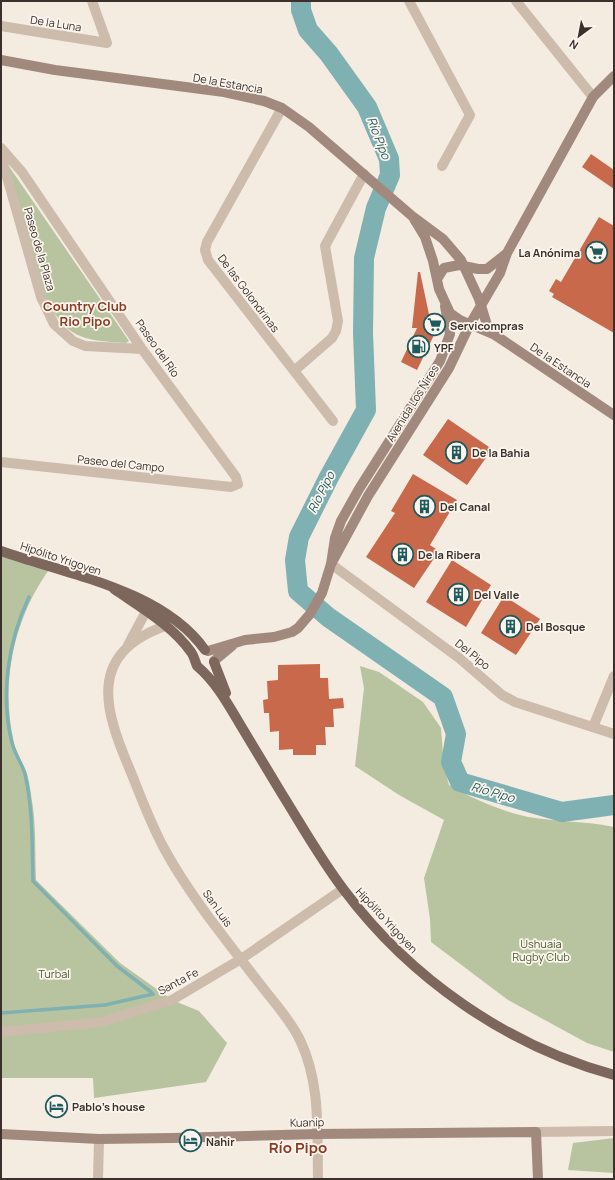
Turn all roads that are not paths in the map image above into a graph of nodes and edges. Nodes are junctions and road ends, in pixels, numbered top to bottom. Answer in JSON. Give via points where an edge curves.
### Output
{"nodes":[{"id":1,"x":92,"y":1,"type":"edge"},
{"id":2,"x":409,"y":1,"type":"edge"},
{"id":3,"x":516,"y":1,"type":"edge"},
{"id":4,"x":1,"y":26,"type":"edge"},
{"id":5,"x":1,"y":60,"type":"edge"},
{"id":6,"x":614,"y":76,"type":"edge"},
{"id":7,"x":593,"y":97,"type":"junction"},
{"id":8,"x":282,"y":108,"type":"junction"},
{"id":9,"x":1,"y":148,"type":"edge"},
{"id":10,"x":1,"y":156,"type":"edge"},
{"id":11,"x":442,"y":166,"type":"dead end"},
{"id":12,"x":364,"y":174,"type":"junction"},
{"id":13,"x":412,"y":216,"type":"junction"},
{"id":14,"x":507,"y":253,"type":"junction"},
{"id":15,"x":464,"y":266,"type":"junction"},
{"id":16,"x":437,"y":279,"type":"junction"},
{"id":17,"x":445,"y":306,"type":"junction"},
{"id":18,"x":482,"y":306,"type":"junction"},
{"id":19,"x":470,"y":324,"type":"junction"},
{"id":20,"x":495,"y":335,"type":"junction"},
{"id":21,"x":142,"y":349,"type":"junction"},
{"id":22,"x":294,"y":371,"type":"junction"},
{"id":23,"x":423,"y":400,"type":"junction"},
{"id":24,"x":614,"y":416,"type":"edge"},
{"id":25,"x":332,"y":421,"type":"dead end"},
{"id":26,"x":1,"y":462,"type":"edge"},
{"id":27,"x":238,"y":484,"type":"joint"},
{"id":28,"x":1,"y":551,"type":"edge"},
{"id":29,"x":331,"y":564,"type":"junction"},
{"id":30,"x":148,"y":608,"type":"junction"},
{"id":31,"x":165,"y":626,"type":"junction"},
{"id":32,"x":238,"y":641,"type":"junction"},
{"id":33,"x":127,"y":649,"type":"junction"},
{"id":34,"x":206,"y":651,"type":"junction"},
{"id":35,"x":196,"y":659,"type":"junction"},
{"id":36,"x":214,"y":662,"type":"junction"},
{"id":37,"x":203,"y":669,"type":"junction"},
{"id":38,"x":614,"y":676,"type":"edge"},
{"id":39,"x":235,"y":715,"type":"junction"},
{"id":40,"x":593,"y":727,"type":"junction"},
{"id":41,"x":614,"y":734,"type":"edge"},
{"id":42,"x":343,"y":889,"type":"junction"},
{"id":43,"x":241,"y":959,"type":"junction"},
{"id":44,"x":1,"y":1032,"type":"edge"},
{"id":45,"x":614,"y":1075,"type":"edge"},
{"id":46,"x":614,"y":1131,"type":"edge"},
{"id":47,"x":536,"y":1132,"type":"junction"},
{"id":48,"x":1,"y":1134,"type":"edge"},
{"id":49,"x":317,"y":1134,"type":"junction"},
{"id":50,"x":99,"y":1138,"type":"junction"},
{"id":51,"x":98,"y":1179,"type":"edge"},
{"id":52,"x":318,"y":1179,"type":"edge"},
{"id":53,"x":538,"y":1179,"type":"edge"}],
"edges":[{"from":1,"to":4,"type":"street","name":"De la Luna","via":[[107,43]]},
{"from":2,"to":11,"type":"street","via":[[470,115]]},
{"from":3,"to":7,"type":"street"},
{"from":5,"to":8,"type":"street","name":"De la Estancia","via":[[49,69],[224,92]]},
{"from":6,"to":7,"type":"street","name":"Avenida Los Ñires"},
{"from":7,"to":14,"type":"street","name":"Avenida Los Ñires"},
{"from":8,"to":12,"type":"street","name":"De la Estancia","via":[[309,126]]},
{"from":8,"to":22,"type":"street","name":"De las Golondrinas","via":[[207,242],[205,250],[208,260]]},
{"from":9,"to":21,"type":"street","name":"Paseo del Río","via":[[22,172]]},
{"from":10,"to":21,"type":"street","name":"Paseo de la Plaza","via":[[41,297],[54,324],[73,341],[85,346]]},
{"from":12,"to":13,"type":"street","name":"De la Estancia"},
{"from":12,"to":22,"type":"street","via":[[325,246],[338,321],[336,331],[332,338]]},
{"from":13,"to":15,"type":"street","name":"De la Estancia","via":[[443,239]]},
{"from":13,"to":16,"type":"street","name":"De la Estancia","via":[[424,237]]},
{"from":14,"to":15,"type":"street","name":"Avenida Los Ñires","via":[[487,269]]},
{"from":14,"to":18,"type":"street","name":"Avenida Los Ñires","via":[[500,274]]},
{"from":15,"to":16,"type":"street","name":"Avenida Los Ñires","via":[[444,268]]},
{"from":15,"to":18,"type":"street","name":"De la Estancia"},
{"from":16,"to":17,"type":"street","name":"De la Estancia"},
{"from":17,"to":19,"type":"street","name":"De la Estancia","via":[[454,317]]},
{"from":17,"to":23,"type":"street","name":"Avenida Los Ñires","via":[[450,323],[449,338]]},
{"from":18,"to":19,"type":"street","name":"Avenida Los Ñires"},
{"from":18,"to":20,"type":"street","name":"De la Estancia","via":[[487,325]]},
{"from":19,"to":20,"type":"street","name":"De la Estancia"},
{"from":19,"to":23,"type":"street","name":"Avenida Los Ñires","via":[[449,368]]},
{"from":20,"to":24,"type":"street","name":"De la Estancia"},
{"from":21,"to":27,"type":"street","name":"Paseo del Río","via":[[236,477]]},
{"from":22,"to":25,"type":"street","name":"De las Golondrinas"},
{"from":23,"to":29,"type":"street","name":"Avenida Los Ñires","via":[[359,489],[341,521]]},
{"from":26,"to":27,"type":"street","name":"Paseo del Campo","via":[[231,487]]},
{"from":28,"to":30,"type":"main road","name":"Hipólito Yrigoyen","via":[[84,576]]},
{"from":29,"to":32,"type":"street","name":"Avenida Los Ñires","via":[[317,604],[305,621],[292,632]]},
{"from":29,"to":40,"type":"street","name":"Del Pipo","via":[[459,658],[502,695],[515,702]]},
{"from":30,"to":31,"type":"main road","name":"Hipólito Yrigoyen"},
{"from":30,"to":33,"type":"street","name":"San Luis"},
{"from":30,"to":34,"type":"main road","name":"Hipólito Yrigoyen","via":[[168,615]]},
{"from":31,"to":33,"type":"street","name":"San Luis","via":[[139,638]]},
{"from":31,"to":35,"type":"main road","name":"Hipólito Yrigoyen","via":[[186,645]]},
{"from":32,"to":34,"type":"street"},
{"from":32,"to":36,"type":"street"},
{"from":33,"to":43,"type":"street","name":"San Luis","via":[[113,666],[108,684],[117,740],[165,850],[210,919]]},
{"from":34,"to":35,"type":"main road","via":[[198,653]]},
{"from":34,"to":36,"type":"main road","name":"Hipólito Yrigoyen","via":[[213,655]]},
{"from":35,"to":37,"type":"main road","name":"Hipólito Yrigoyen","via":[[197,666]]},
{"from":36,"to":37,"type":"main road","via":[[210,668]]},
{"from":36,"to":39,"type":"main road","name":"Hipólito Yrigoyen"},
{"from":37,"to":39,"type":"main road","name":"Hipólito Yrigoyen","via":[[216,684]]},
{"from":38,"to":40,"type":"street"},
{"from":39,"to":42,"type":"main road","name":"Hipólito Yrigoyen"},
{"from":40,"to":41,"type":"street","name":"Del Pipo"},
{"from":42,"to":43,"type":"street","name":"Santa Fe"},
{"from":42,"to":45,"type":"main road","name":"Hipólito Yrigoyen","via":[[390,944],[455,998],[524,1039],[564,1058]]},
{"from":43,"to":44,"type":"street","name":"Santa Fe","via":[[172,1000],[102,1022]]},
{"from":43,"to":49,"type":"street","name":"San Luis","via":[[288,1020],[300,1040],[313,1078],[317,1103]]},
{"from":46,"to":47,"type":"street","name":"Kuanip"},
{"from":47,"to":49,"type":"street","name":"Kuanip"},
{"from":47,"to":53,"type":"street"},
{"from":48,"to":50,"type":"street","name":"Kuanip"},
{"from":49,"to":50,"type":"street","name":"Kuanip"},
{"from":49,"to":52,"type":"street","name":"San Luis"},
{"from":50,"to":51,"type":"street"}]}
